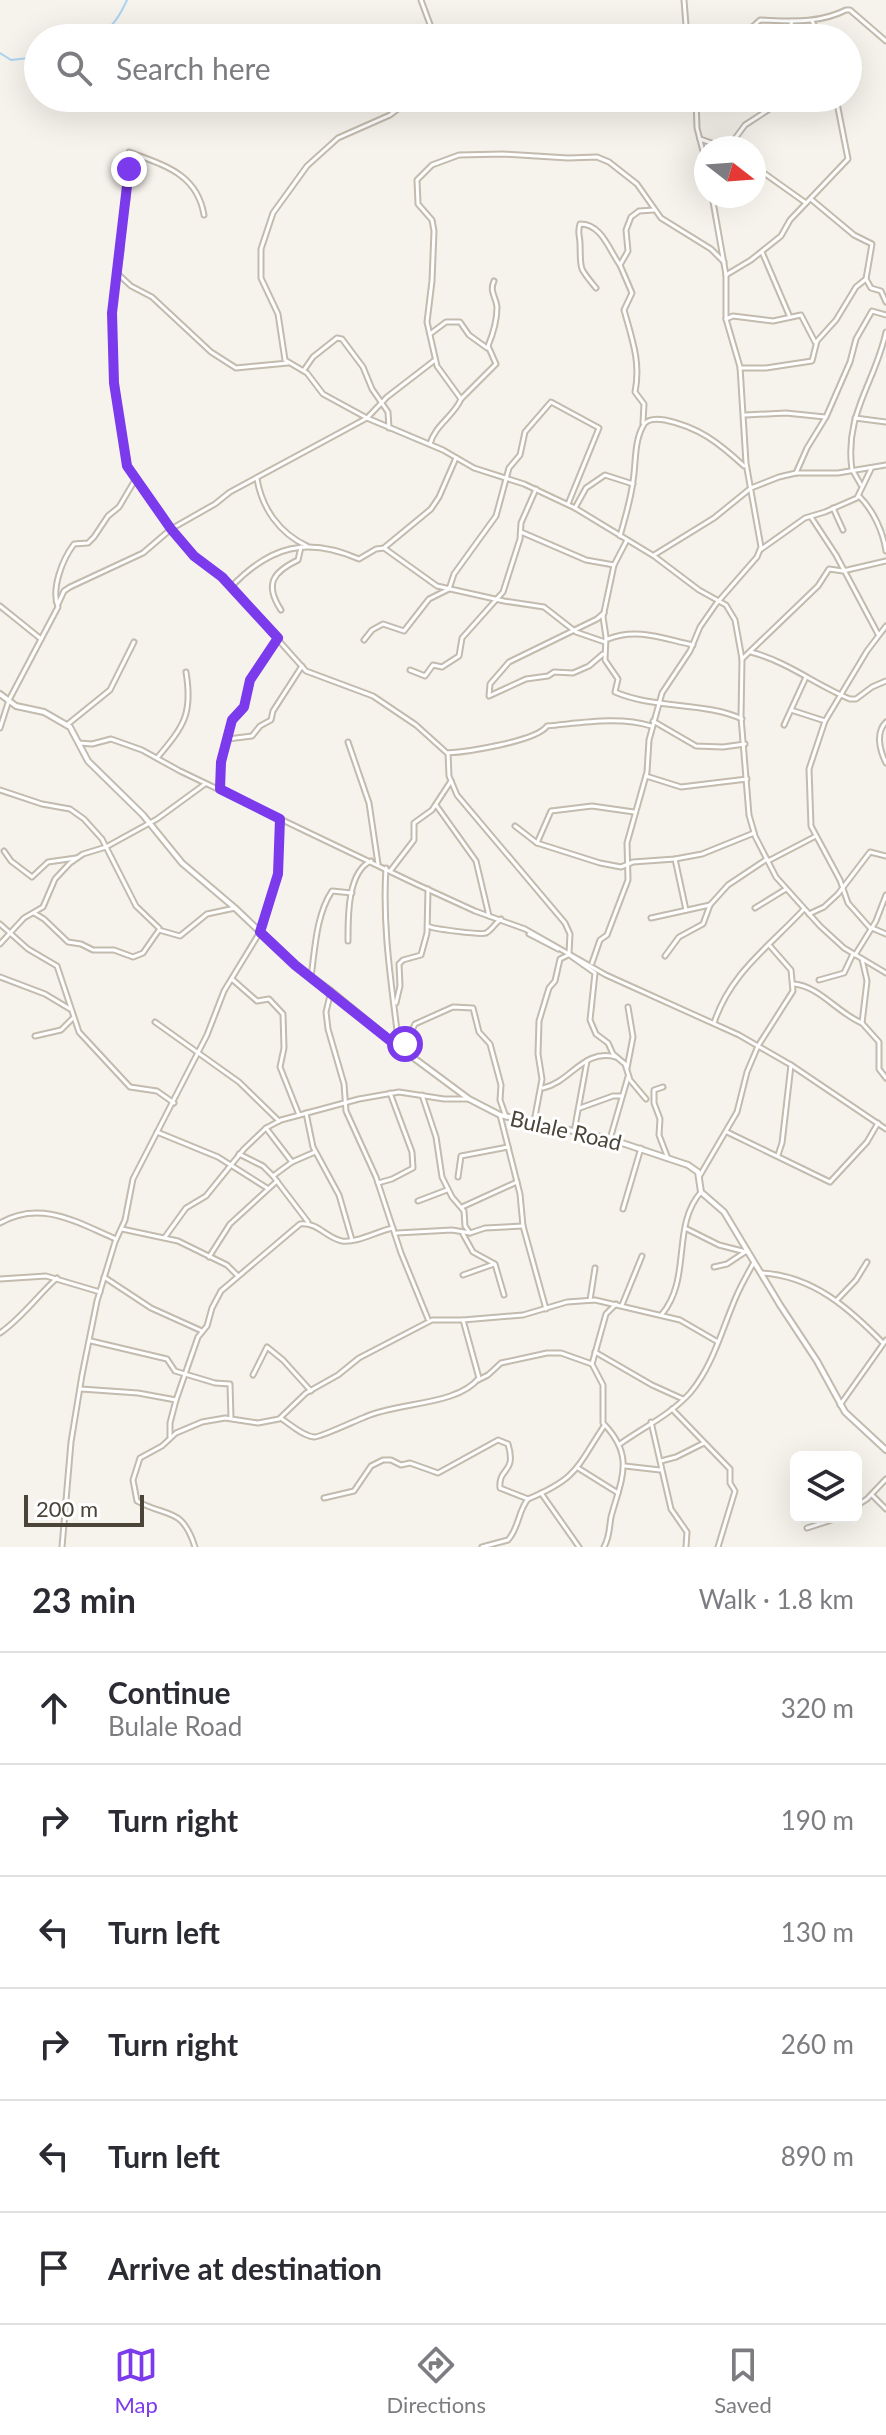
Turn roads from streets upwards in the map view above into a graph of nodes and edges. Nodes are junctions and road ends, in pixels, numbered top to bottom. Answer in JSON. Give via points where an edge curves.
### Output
{"nodes":[{"id":1,"x":421,"y":0,"type":"edge"},
{"id":2,"x":684,"y":0,"type":"edge"},
{"id":3,"x":792,"y":21,"type":"junction"},
{"id":4,"x":812,"y":21,"type":"junction"},
{"id":5,"x":430,"y":24,"type":"edge"},
{"id":6,"x":687,"y":24,"type":"edge"},
{"id":7,"x":756,"y":24,"type":"edge"},
{"id":8,"x":791,"y":24,"type":"edge"},
{"id":9,"x":814,"y":24,"type":"edge"},
{"id":10,"x":886,"y":41,"type":"edge"},
{"id":11,"x":394,"y":112,"type":"edge"},
{"id":12,"x":697,"y":112,"type":"edge"},
{"id":13,"x":765,"y":112,"type":"edge"},
{"id":14,"x":839,"y":112,"type":"edge"},
{"id":15,"x":700,"y":136,"type":"edge"},
{"id":16,"x":736,"y":136,"type":"edge"},
{"id":17,"x":766,"y":175,"type":"edge"},
{"id":18,"x":812,"y":200,"type":"junction"},
{"id":19,"x":807,"y":204,"type":"junction"},
{"id":20,"x":714,"y":208,"type":"edge"},
{"id":21,"x":654,"y":210,"type":"junction"},
{"id":22,"x":204,"y":215,"type":"dead end"},
{"id":23,"x":762,"y":252,"type":"junction"},
{"id":24,"x":724,"y":262,"type":"junction"},
{"id":25,"x":620,"y":265,"type":"junction"},
{"id":26,"x":117,"y":273,"type":"junction"},
{"id":27,"x":726,"y":275,"type":"junction"},
{"id":28,"x":866,"y":279,"type":"junction"},
{"id":29,"x":494,"y":281,"type":"dead end"},
{"id":30,"x":596,"y":288,"type":"dead end"},
{"id":31,"x":886,"y":302,"type":"edge"},
{"id":32,"x":886,"y":315,"type":"edge"},
{"id":33,"x":790,"y":317,"type":"junction"},
{"id":34,"x":726,"y":319,"type":"junction"},
{"id":35,"x":886,"y":332,"type":"edge"},
{"id":36,"x":430,"y":334,"type":"junction"},
{"id":37,"x":816,"y":343,"type":"junction"},
{"id":38,"x":488,"y":349,"type":"junction"},
{"id":39,"x":884,"y":349,"type":"edge"},
{"id":40,"x":435,"y":360,"type":"junction"},
{"id":41,"x":288,"y":363,"type":"junction"},
{"id":42,"x":740,"y":368,"type":"junction"},
{"id":43,"x":303,"y":370,"type":"junction"},
{"id":44,"x":461,"y":399,"type":"junction"},
{"id":45,"x":381,"y":404,"type":"junction"},
{"id":46,"x":745,"y":415,"type":"junction"},
{"id":47,"x":826,"y":417,"type":"junction"},
{"id":48,"x":367,"y":418,"type":"junction"},
{"id":49,"x":855,"y":418,"type":"junction"},
{"id":50,"x":886,"y":422,"type":"edge"},
{"id":51,"x":643,"y":423,"type":"junction"},
{"id":52,"x":389,"y":428,"type":"junction"},
{"id":53,"x":430,"y":444,"type":"junction"},
{"id":54,"x":456,"y":458,"type":"junction"},
{"id":55,"x":886,"y":465,"type":"edge"},
{"id":56,"x":746,"y":468,"type":"junction"},
{"id":57,"x":872,"y":468,"type":"junction"},
{"id":58,"x":852,"y":471,"type":"junction"},
{"id":59,"x":796,"y":473,"type":"junction"},
{"id":60,"x":506,"y":478,"type":"junction"},
{"id":61,"x":257,"y":479,"type":"junction"},
{"id":62,"x":135,"y":480,"type":"junction"},
{"id":63,"x":633,"y":484,"type":"junction"},
{"id":64,"x":861,"y":486,"type":"junction"},
{"id":65,"x":751,"y":488,"type":"junction"},
{"id":66,"x":536,"y":489,"type":"junction"},
{"id":67,"x":859,"y":496,"type":"junction"},
{"id":68,"x":568,"y":504,"type":"junction"},
{"id":69,"x":575,"y":508,"type":"junction"},
{"id":70,"x":833,"y":508,"type":"junction"},
{"id":71,"x":811,"y":517,"type":"junction"},
{"id":72,"x":171,"y":529,"type":"junction"},
{"id":73,"x":843,"y":530,"type":"dead end"},
{"id":74,"x":521,"y":532,"type":"junction"},
{"id":75,"x":620,"y":536,"type":"junction"},
{"id":76,"x":627,"y":540,"type":"junction"},
{"id":77,"x":307,"y":546,"type":"junction"},
{"id":78,"x":301,"y":547,"type":"junction"},
{"id":79,"x":384,"y":548,"type":"junction"},
{"id":80,"x":760,"y":550,"type":"junction"},
{"id":81,"x":886,"y":552,"type":"edge"},
{"id":82,"x":654,"y":556,"type":"junction"},
{"id":83,"x":838,"y":559,"type":"junction"},
{"id":84,"x":886,"y":561,"type":"edge"},
{"id":85,"x":614,"y":565,"type":"junction"},
{"id":86,"x":829,"y":569,"type":"junction"},
{"id":87,"x":843,"y":571,"type":"junction"},
{"id":88,"x":231,"y":587,"type":"junction"},
{"id":89,"x":449,"y":589,"type":"junction"},
{"id":90,"x":499,"y":599,"type":"junction"},
{"id":91,"x":721,"y":601,"type":"junction"},
{"id":92,"x":58,"y":604,"type":"junction"},
{"id":93,"x":0,"y":606,"type":"edge"},
{"id":94,"x":281,"y":610,"type":"dead end"},
{"id":95,"x":604,"y":612,"type":"junction"},
{"id":96,"x":886,"y":626,"type":"edge"},
{"id":97,"x":573,"y":629,"type":"junction"},
{"id":98,"x":878,"y":634,"type":"junction"},
{"id":99,"x":278,"y":638,"type":"junction"},
{"id":100,"x":41,"y":639,"type":"junction"},
{"id":101,"x":364,"y":640,"type":"dead end"},
{"id":102,"x":606,"y":641,"type":"junction"},
{"id":103,"x":134,"y":642,"type":"dead end"},
{"id":104,"x":693,"y":645,"type":"junction"},
{"id":105,"x":604,"y":650,"type":"junction"},
{"id":106,"x":751,"y":652,"type":"junction"},
{"id":107,"x":742,"y":659,"type":"junction"},
{"id":108,"x":302,"y":666,"type":"junction"},
{"id":109,"x":410,"y":670,"type":"dead end"},
{"id":110,"x":186,"y":672,"type":"dead end"},
{"id":111,"x":806,"y":677,"type":"junction"},
{"id":112,"x":886,"y":681,"type":"edge"},
{"id":113,"x":0,"y":694,"type":"edge"},
{"id":114,"x":843,"y":696,"type":"junction"},
{"id":115,"x":9,"y":700,"type":"junction"},
{"id":116,"x":658,"y":704,"type":"junction"},
{"id":117,"x":791,"y":710,"type":"junction"},
{"id":118,"x":742,"y":719,"type":"junction"},
{"id":119,"x":825,"y":721,"type":"junction"},
{"id":120,"x":886,"y":722,"type":"edge"},
{"id":121,"x":652,"y":724,"type":"junction"},
{"id":122,"x":67,"y":725,"type":"junction"},
{"id":123,"x":784,"y":725,"type":"dead end"},
{"id":124,"x":0,"y":728,"type":"edge"},
{"id":125,"x":228,"y":739,"type":"junction"},
{"id":126,"x":348,"y":742,"type":"dead end"},
{"id":127,"x":79,"y":743,"type":"junction"},
{"id":128,"x":745,"y":744,"type":"junction"},
{"id":129,"x":448,"y":753,"type":"junction"},
{"id":130,"x":157,"y":758,"type":"junction"},
{"id":131,"x":886,"y":763,"type":"edge"},
{"id":132,"x":646,"y":776,"type":"junction"},
{"id":133,"x":747,"y":779,"type":"junction"},
{"id":134,"x":451,"y":781,"type":"junction"},
{"id":135,"x":206,"y":783,"type":"junction"},
{"id":136,"x":220,"y":789,"type":"junction"},
{"id":137,"x":0,"y":790,"type":"edge"},
{"id":138,"x":436,"y":805,"type":"junction"},
{"id":139,"x":634,"y":812,"type":"junction"},
{"id":140,"x":280,"y":819,"type":"junction"},
{"id":141,"x":149,"y":822,"type":"junction"},
{"id":142,"x":515,"y":826,"type":"dead end"},
{"id":143,"x":754,"y":833,"type":"junction"},
{"id":144,"x":816,"y":836,"type":"junction"},
{"id":145,"x":537,"y":843,"type":"junction"},
{"id":146,"x":106,"y":847,"type":"junction"},
{"id":147,"x":4,"y":851,"type":"dead end"},
{"id":148,"x":886,"y":856,"type":"edge"},
{"id":149,"x":76,"y":858,"type":"junction"},
{"id":150,"x":675,"y":859,"type":"junction"},
{"id":151,"x":768,"y":860,"type":"junction"},
{"id":152,"x":371,"y":861,"type":"junction"},
{"id":153,"x":378,"y":864,"type":"junction"},
{"id":154,"x":629,"y":864,"type":"junction"},
{"id":155,"x":388,"y":869,"type":"junction"},
{"id":156,"x":428,"y":889,"type":"junction"},
{"id":157,"x":786,"y":889,"type":"junction"},
{"id":158,"x":843,"y":889,"type":"junction"},
{"id":159,"x":352,"y":893,"type":"junction"},
{"id":160,"x":886,"y":895,"type":"edge"},
{"id":161,"x":710,"y":905,"type":"junction"},
{"id":162,"x":235,"y":908,"type":"junction"},
{"id":163,"x":755,"y":908,"type":"dead end"},
{"id":164,"x":804,"y":909,"type":"junction"},
{"id":165,"x":686,"y":911,"type":"junction"},
{"id":166,"x":34,"y":913,"type":"junction"},
{"id":167,"x":809,"y":914,"type":"junction"},
{"id":168,"x":489,"y":916,"type":"junction"},
{"id":169,"x":651,"y":918,"type":"dead end"},
{"id":170,"x":501,"y":919,"type":"junction"},
{"id":171,"x":0,"y":924,"type":"edge"},
{"id":172,"x":426,"y":924,"type":"junction"},
{"id":173,"x":160,"y":929,"type":"junction"},
{"id":174,"x":871,"y":929,"type":"junction"},
{"id":175,"x":260,"y":932,"type":"junction"},
{"id":176,"x":12,"y":934,"type":"junction"},
{"id":177,"x":886,"y":934,"type":"edge"},
{"id":178,"x":348,"y":941,"type":"dead end"},
{"id":179,"x":0,"y":944,"type":"edge"},
{"id":180,"x":770,"y":946,"type":"junction"},
{"id":181,"x":569,"y":954,"type":"junction"},
{"id":182,"x":854,"y":954,"type":"junction"},
{"id":183,"x":665,"y":956,"type":"dead end"},
{"id":184,"x":862,"y":959,"type":"junction"},
{"id":185,"x":592,"y":963,"type":"dead end"},
{"id":186,"x":874,"y":967,"type":"junction"},
{"id":187,"x":886,"y":967,"type":"edge"},
{"id":188,"x":881,"y":970,"type":"junction"},
{"id":189,"x":886,"y":973,"type":"edge"},
{"id":190,"x":0,"y":977,"type":"edge"},
{"id":191,"x":311,"y":977,"type":"junction"},
{"id":192,"x":232,"y":978,"type":"junction"},
{"id":193,"x":819,"y":980,"type":"dead end"},
{"id":194,"x":867,"y":981,"type":"junction"},
{"id":195,"x":794,"y":984,"type":"junction"},
{"id":196,"x":331,"y":991,"type":"junction"},
{"id":197,"x":395,"y":1006,"type":"junction"},
{"id":198,"x":628,"y":1007,"type":"dead end"},
{"id":199,"x":70,"y":1009,"type":"junction"},
{"id":200,"x":73,"y":1018,"type":"junction"},
{"id":201,"x":155,"y":1022,"type":"dead end"},
{"id":202,"x":714,"y":1023,"type":"junction"},
{"id":203,"x":862,"y":1023,"type":"junction"},
{"id":204,"x":35,"y":1036,"type":"dead end"},
{"id":205,"x":758,"y":1046,"type":"junction"},
{"id":206,"x":401,"y":1049,"type":"junction"},
{"id":207,"x":198,"y":1053,"type":"junction"},
{"id":208,"x":616,"y":1057,"type":"junction"},
{"id":209,"x":588,"y":1058,"type":"junction"},
{"id":210,"x":791,"y":1065,"type":"junction"},
{"id":211,"x":627,"y":1068,"type":"junction"},
{"id":212,"x":628,"y":1077,"type":"junction"},
{"id":213,"x":886,"y":1078,"type":"edge"},
{"id":214,"x":663,"y":1087,"type":"dead end"},
{"id":215,"x":542,"y":1088,"type":"junction"},
{"id":216,"x":390,"y":1093,"type":"junction"},
{"id":217,"x":422,"y":1095,"type":"junction"},
{"id":218,"x":622,"y":1096,"type":"junction"},
{"id":219,"x":469,"y":1099,"type":"junction"},
{"id":220,"x":646,"y":1099,"type":"dead end"},
{"id":221,"x":346,"y":1102,"type":"junction"},
{"id":222,"x":174,"y":1103,"type":"junction"},
{"id":223,"x":579,"y":1108,"type":"junction"},
{"id":224,"x":306,"y":1113,"type":"junction"},
{"id":225,"x":299,"y":1115,"type":"junction"},
{"id":226,"x":503,"y":1116,"type":"junction"},
{"id":227,"x":279,"y":1121,"type":"junction"},
{"id":228,"x":534,"y":1122,"type":"junction"},
{"id":229,"x":878,"y":1123,"type":"junction"},
{"id":230,"x":266,"y":1128,"type":"junction"},
{"id":231,"x":886,"y":1129,"type":"edge"},
{"id":232,"x":726,"y":1131,"type":"junction"},
{"id":233,"x":157,"y":1132,"type":"junction"},
{"id":234,"x":574,"y":1132,"type":"junction"},
{"id":235,"x":610,"y":1139,"type":"junction"},
{"id":236,"x":508,"y":1147,"type":"junction"},
{"id":237,"x":641,"y":1148,"type":"junction"},
{"id":238,"x":315,"y":1152,"type":"junction"},
{"id":239,"x":239,"y":1154,"type":"junction"},
{"id":240,"x":778,"y":1155,"type":"junction"},
{"id":241,"x":667,"y":1156,"type":"junction"},
{"id":242,"x":292,"y":1162,"type":"junction"},
{"id":243,"x":232,"y":1165,"type":"junction"},
{"id":244,"x":273,"y":1176,"type":"junction"},
{"id":245,"x":458,"y":1177,"type":"dead end"},
{"id":246,"x":699,"y":1177,"type":"junction"},
{"id":247,"x":277,"y":1181,"type":"junction"},
{"id":248,"x":517,"y":1182,"type":"junction"},
{"id":249,"x":378,"y":1183,"type":"junction"},
{"id":250,"x":267,"y":1188,"type":"junction"},
{"id":251,"x":447,"y":1190,"type":"junction"},
{"id":252,"x":701,"y":1192,"type":"junction"},
{"id":253,"x":418,"y":1201,"type":"dead end"},
{"id":254,"x":461,"y":1207,"type":"junction"},
{"id":255,"x":623,"y":1209,"type":"dead end"},
{"id":256,"x":0,"y":1216,"type":"edge"},
{"id":257,"x":7,"y":1219,"type":"junction"},
{"id":258,"x":0,"y":1223,"type":"edge"},
{"id":259,"x":309,"y":1224,"type":"junction"},
{"id":260,"x":523,"y":1226,"type":"junction"},
{"id":261,"x":122,"y":1229,"type":"junction"},
{"id":262,"x":686,"y":1229,"type":"junction"},
{"id":263,"x":394,"y":1230,"type":"junction"},
{"id":264,"x":470,"y":1233,"type":"junction"},
{"id":265,"x":463,"y":1234,"type":"junction"},
{"id":266,"x":165,"y":1237,"type":"junction"},
{"id":267,"x":116,"y":1239,"type":"junction"},
{"id":268,"x":352,"y":1240,"type":"junction"},
{"id":269,"x":748,"y":1253,"type":"junction"},
{"id":270,"x":642,"y":1256,"type":"dead end"},
{"id":271,"x":209,"y":1257,"type":"junction"},
{"id":272,"x":754,"y":1261,"type":"junction"},
{"id":273,"x":867,"y":1262,"type":"dead end"},
{"id":274,"x":494,"y":1264,"type":"junction"},
{"id":275,"x":714,"y":1267,"type":"dead end"},
{"id":276,"x":595,"y":1268,"type":"dead end"},
{"id":277,"x":762,"y":1273,"type":"junction"},
{"id":278,"x":463,"y":1275,"type":"dead end"},
{"id":279,"x":238,"y":1276,"type":"junction"},
{"id":280,"x":104,"y":1277,"type":"junction"},
{"id":281,"x":57,"y":1278,"type":"junction"},
{"id":282,"x":0,"y":1279,"type":"edge"},
{"id":283,"x":100,"y":1292,"type":"junction"},
{"id":284,"x":504,"y":1295,"type":"dead end"},
{"id":285,"x":590,"y":1300,"type":"junction"},
{"id":286,"x":837,"y":1300,"type":"junction"},
{"id":287,"x":616,"y":1304,"type":"junction"},
{"id":288,"x":622,"y":1305,"type":"junction"},
{"id":289,"x":546,"y":1309,"type":"junction"},
{"id":290,"x":662,"y":1314,"type":"junction"},
{"id":291,"x":463,"y":1320,"type":"junction"},
{"id":292,"x":428,"y":1321,"type":"junction"},
{"id":293,"x":202,"y":1331,"type":"junction"},
{"id":294,"x":0,"y":1333,"type":"edge"},
{"id":295,"x":91,"y":1341,"type":"junction"},
{"id":296,"x":884,"y":1341,"type":"edge"},
{"id":297,"x":718,"y":1342,"type":"junction"},
{"id":298,"x":595,"y":1352,"type":"junction"},
{"id":299,"x":592,"y":1364,"type":"junction"},
{"id":300,"x":186,"y":1374,"type":"junction"},
{"id":301,"x":253,"y":1375,"type":"dead end"},
{"id":302,"x":478,"y":1380,"type":"junction"},
{"id":303,"x":79,"y":1389,"type":"junction"},
{"id":304,"x":311,"y":1391,"type":"junction"},
{"id":305,"x":683,"y":1399,"type":"junction"},
{"id":306,"x":176,"y":1400,"type":"junction"},
{"id":307,"x":840,"y":1405,"type":"junction"},
{"id":308,"x":672,"y":1409,"type":"junction"},
{"id":309,"x":231,"y":1418,"type":"junction"},
{"id":310,"x":281,"y":1418,"type":"junction"},
{"id":311,"x":651,"y":1422,"type":"junction"},
{"id":312,"x":604,"y":1426,"type":"junction"},
{"id":313,"x":170,"y":1438,"type":"junction"},
{"id":314,"x":704,"y":1443,"type":"junction"},
{"id":315,"x":620,"y":1444,"type":"junction"},
{"id":316,"x":886,"y":1450,"type":"edge"},
{"id":317,"x":661,"y":1461,"type":"junction"},
{"id":318,"x":625,"y":1466,"type":"junction"},
{"id":319,"x":578,"y":1468,"type":"junction"},
{"id":320,"x":662,"y":1471,"type":"junction"},
{"id":321,"x":886,"y":1479,"type":"edge"},
{"id":322,"x":541,"y":1493,"type":"junction"},
{"id":323,"x":618,"y":1493,"type":"junction"},
{"id":324,"x":872,"y":1495,"type":"junction"},
{"id":325,"x":324,"y":1498,"type":"dead end"},
{"id":326,"x":528,"y":1499,"type":"junction"},
{"id":327,"x":862,"y":1502,"type":"edge"},
{"id":328,"x":886,"y":1509,"type":"edge"},
{"id":329,"x":822,"y":1523,"type":"edge"},
{"id":330,"x":807,"y":1528,"type":"dead end"},
{"id":331,"x":508,"y":1540,"type":"junction"},
{"id":332,"x":62,"y":1547,"type":"edge"},
{"id":333,"x":195,"y":1547,"type":"edge"},
{"id":334,"x":482,"y":1547,"type":"edge"},
{"id":335,"x":511,"y":1547,"type":"edge"},
{"id":336,"x":579,"y":1547,"type":"edge"},
{"id":337,"x":604,"y":1547,"type":"edge"},
{"id":338,"x":686,"y":1547,"type":"edge"},
{"id":339,"x":718,"y":1547,"type":"edge"}],
"edges":[{"from":1,"to":5,"type":"street"},
{"from":2,"to":6,"type":"street"},
{"from":3,"to":4,"type":"street"},
{"from":3,"to":7,"type":"street"},
{"from":3,"to":8,"type":"street"},
{"from":4,"to":9,"type":"street"},
{"from":4,"to":10,"type":"street","via":[[848,10]]},
{"from":11,"to":41,"type":"street","via":[[338,138],[307,166],[273,213],[261,249],[261,278],[277,309]]},
{"from":12,"to":15,"type":"street"},
{"from":13,"to":16,"type":"street"},
{"from":14,"to":18,"type":"street","via":[[848,159]]},
{"from":17,"to":19,"type":"street"},
{"from":18,"to":19,"type":"street"},
{"from":18,"to":28,"type":"street","via":[[872,244]]},
{"from":19,"to":23,"type":"street"},
{"from":20,"to":24,"type":"street"},
{"from":21,"to":24,"type":"street"},
{"from":21,"to":25,"type":"street","via":[[631,217],[628,251]]},
{"from":21,"to":36,"type":"street","via":[[637,184],[597,157],[459,155],[432,165],[417,185],[418,204],[434,231],[426,314]]},
{"from":22,"to":26,"type":"street","via":[[198,193],[178,173],[129,152]]},
{"from":23,"to":27,"type":"street"},
{"from":23,"to":33,"type":"street"},
{"from":24,"to":27,"type":"street"},
{"from":25,"to":30,"type":"street","via":[[597,231],[580,224],[579,259]]},
{"from":25,"to":51,"type":"street","via":[[632,293],[624,310],[637,353],[635,392],[644,404]]},
{"from":26,"to":41,"type":"street","via":[[236,368]]},
{"from":26,"to":62,"type":"street","via":[[114,383],[126,461]]},
{"from":27,"to":34,"type":"street"},
{"from":28,"to":31,"type":"street"},
{"from":28,"to":37,"type":"street"},
{"from":29,"to":38,"type":"street","via":[[497,307]]},
{"from":32,"to":47,"type":"street","via":[[872,311],[864,323]]},
{"from":33,"to":34,"type":"street"},
{"from":33,"to":37,"type":"street","via":[[804,317]]},
{"from":34,"to":42,"type":"street"},
{"from":35,"to":39,"type":"street"},
{"from":36,"to":38,"type":"street","via":[[446,322],[459,322]]},
{"from":36,"to":40,"type":"street"},
{"from":37,"to":42,"type":"street","via":[[810,362]]},
{"from":38,"to":44,"type":"street","via":[[495,366]]},
{"from":39,"to":49,"type":"street"},
{"from":40,"to":44,"type":"street"},
{"from":40,"to":45,"type":"street"},
{"from":41,"to":43,"type":"street"},
{"from":42,"to":46,"type":"street"},
{"from":43,"to":45,"type":"street","via":[[340,338],[363,367]]},
{"from":43,"to":48,"type":"street","via":[[323,394]]},
{"from":44,"to":53,"type":"street"},
{"from":45,"to":48,"type":"street"},
{"from":45,"to":52,"type":"street","via":[[389,414]]},
{"from":46,"to":47,"type":"street"},
{"from":46,"to":56,"type":"street"},
{"from":47,"to":59,"type":"street"},
{"from":48,"to":52,"type":"street"},
{"from":48,"to":61,"type":"street"},
{"from":49,"to":50,"type":"street"},
{"from":49,"to":58,"type":"street","via":[[849,445]]},
{"from":51,"to":56,"type":"street","via":[[658,419],[697,429]]},
{"from":51,"to":63,"type":"street"},
{"from":52,"to":53,"type":"street"},
{"from":53,"to":54,"type":"street"},
{"from":54,"to":60,"type":"street"},
{"from":54,"to":79,"type":"street","via":[[431,509]]},
{"from":55,"to":57,"type":"street"},
{"from":56,"to":65,"type":"street"},
{"from":57,"to":58,"type":"street"},
{"from":57,"to":64,"type":"street"},
{"from":58,"to":59,"type":"street"},
{"from":58,"to":64,"type":"street"},
{"from":59,"to":65,"type":"street"},
{"from":60,"to":66,"type":"street"},
{"from":60,"to":68,"type":"street","via":[[520,455],[527,427],[548,403],[555,403],[599,428]]},
{"from":60,"to":89,"type":"street","via":[[496,516]]},
{"from":61,"to":72,"type":"street"},
{"from":61,"to":77,"type":"street","via":[[268,513]]},
{"from":62,"to":72,"type":"street"},
{"from":62,"to":92,"type":"street","via":[[94,537],[70,550],[54,597]]},
{"from":63,"to":69,"type":"street","via":[[605,475],[586,488]]},
{"from":63,"to":75,"type":"street"},
{"from":64,"to":67,"type":"street"},
{"from":65,"to":80,"type":"street"},
{"from":65,"to":82,"type":"street"},
{"from":66,"to":68,"type":"street"},
{"from":66,"to":74,"type":"street"},
{"from":67,"to":70,"type":"street"},
{"from":67,"to":81,"type":"street","via":[[880,529]]},
{"from":68,"to":69,"type":"street"},
{"from":69,"to":75,"type":"street"},
{"from":70,"to":71,"type":"street"},
{"from":70,"to":73,"type":"street"},
{"from":71,"to":80,"type":"street"},
{"from":71,"to":83,"type":"street"},
{"from":72,"to":88,"type":"street"},
{"from":72,"to":92,"type":"street","via":[[143,553],[70,587]]},
{"from":74,"to":85,"type":"street","via":[[594,563]]},
{"from":74,"to":90,"type":"street"},
{"from":75,"to":76,"type":"street"},
{"from":76,"to":82,"type":"street"},
{"from":76,"to":85,"type":"street"},
{"from":77,"to":78,"type":"street"},
{"from":77,"to":79,"type":"street","via":[[358,559]]},
{"from":78,"to":88,"type":"street","via":[[268,555]]},
{"from":78,"to":94,"type":"street","via":[[298,560],[273,579]]},
{"from":79,"to":89,"type":"street","via":[[435,585]]},
{"from":80,"to":91,"type":"street"},
{"from":81,"to":84,"type":"street"},
{"from":82,"to":91,"type":"street"},
{"from":83,"to":86,"type":"street"},
{"from":83,"to":87,"type":"street"},
{"from":84,"to":87,"type":"street"},
{"from":85,"to":95,"type":"street"},
{"from":86,"to":87,"type":"street"},
{"from":86,"to":106,"type":"street"},
{"from":87,"to":98,"type":"street"},
{"from":88,"to":99,"type":"street"},
{"from":89,"to":90,"type":"street"},
{"from":89,"to":101,"type":"street","via":[[429,599],[404,631],[383,624]]},
{"from":90,"to":97,"type":"street","via":[[544,607]]},
{"from":90,"to":109,"type":"street","via":[[462,638],[458,657],[442,667],[433,665],[425,676]]},
{"from":91,"to":104,"type":"street"},
{"from":91,"to":107,"type":"street","via":[[735,620]]},
{"from":92,"to":100,"type":"street"},
{"from":93,"to":100,"type":"street"},
{"from":95,"to":97,"type":"street"},
{"from":95,"to":102,"type":"street"},
{"from":96,"to":98,"type":"street"},
{"from":97,"to":102,"type":"street"},
{"from":97,"to":105,"type":"street","via":[[509,662],[490,684],[489,696],[526,679],[573,673],[601,658]]},
{"from":98,"to":114,"type":"street"},
{"from":99,"to":108,"type":"street"},
{"from":99,"to":125,"type":"street","via":[[250,680],[245,706],[232,720]]},
{"from":100,"to":115,"type":"street"},
{"from":102,"to":104,"type":"street","via":[[639,633]]},
{"from":102,"to":105,"type":"street"},
{"from":103,"to":122,"type":"street","via":[[110,690]]},
{"from":104,"to":116,"type":"street"},
{"from":105,"to":116,"type":"street","via":[[617,677],[615,692]]},
{"from":106,"to":107,"type":"street"},
{"from":106,"to":111,"type":"street"},
{"from":107,"to":118,"type":"street"},
{"from":108,"to":125,"type":"street","via":[[271,720],[251,736]]},
{"from":108,"to":129,"type":"street","via":[[383,701]]},
{"from":110,"to":130,"type":"street","via":[[188,710]]},
{"from":111,"to":114,"type":"street"},
{"from":111,"to":117,"type":"street"},
{"from":112,"to":114,"type":"street","via":[[856,699]]},
{"from":113,"to":115,"type":"street"},
{"from":114,"to":119,"type":"street"},
{"from":115,"to":122,"type":"street"},
{"from":115,"to":124,"type":"street"},
{"from":116,"to":118,"type":"street"},
{"from":116,"to":121,"type":"street"},
{"from":117,"to":119,"type":"street"},
{"from":117,"to":123,"type":"street"},
{"from":118,"to":128,"type":"street"},
{"from":119,"to":144,"type":"street","via":[[809,769],[810,821]]},
{"from":120,"to":131,"type":"street","via":[[879,741]]},
{"from":121,"to":128,"type":"street","via":[[696,746]]},
{"from":121,"to":129,"type":"street","via":[[547,726],[543,732]]},
{"from":121,"to":132,"type":"street"},
{"from":122,"to":127,"type":"street","name":"Bulale Road"},
{"from":125,"to":136,"type":"street"},
{"from":126,"to":153,"type":"street","via":[[369,803]]},
{"from":127,"to":130,"type":"street","via":[[115,740]]},
{"from":127,"to":141,"type":"street","name":"Bulale Road","via":[[88,761]]},
{"from":128,"to":133,"type":"street"},
{"from":129,"to":134,"type":"street"},
{"from":130,"to":135,"type":"street"},
{"from":132,"to":133,"type":"street","via":[[681,787]]},
{"from":132,"to":139,"type":"street"},
{"from":133,"to":143,"type":"street"},
{"from":134,"to":138,"type":"street"},
{"from":134,"to":181,"type":"street","via":[[471,813],[565,923]]},
{"from":135,"to":136,"type":"street"},
{"from":135,"to":141,"type":"street"},
{"from":136,"to":140,"type":"street"},
{"from":137,"to":146,"type":"street","via":[[72,810]]},
{"from":138,"to":155,"type":"street","via":[[414,823],[413,841]]},
{"from":138,"to":168,"type":"street","via":[[476,861]]},
{"from":139,"to":145,"type":"street","via":[[592,806],[551,811]]},
{"from":139,"to":154,"type":"street"},
{"from":140,"to":152,"type":"street"},
{"from":140,"to":175,"type":"street","via":[[278,874]]},
{"from":141,"to":146,"type":"street"},
{"from":141,"to":162,"type":"street","name":"Bulale Road","via":[[179,860]]},
{"from":142,"to":145,"type":"street"},
{"from":143,"to":150,"type":"street"},
{"from":143,"to":151,"type":"street"},
{"from":144,"to":151,"type":"street"},
{"from":144,"to":158,"type":"street"},
{"from":145,"to":154,"type":"street","via":[[600,863]]},
{"from":146,"to":149,"type":"street"},
{"from":146,"to":173,"type":"street","via":[[134,904]]},
{"from":147,"to":149,"type":"street","via":[[32,877],[48,862]]},
{"from":148,"to":158,"type":"street","via":[[870,852]]},
{"from":149,"to":166,"type":"street"},
{"from":150,"to":154,"type":"street"},
{"from":150,"to":165,"type":"street"},
{"from":151,"to":157,"type":"street"},
{"from":151,"to":161,"type":"street","via":[[734,879]]},
{"from":152,"to":153,"type":"street"},
{"from":152,"to":159,"type":"street","via":[[362,868]]},
{"from":153,"to":155,"type":"street"},
{"from":154,"to":185,"type":"street","via":[[612,924]]},
{"from":155,"to":156,"type":"street"},
{"from":155,"to":197,"type":"street","via":[[386,955]]},
{"from":156,"to":168,"type":"street"},
{"from":156,"to":172,"type":"street"},
{"from":157,"to":163,"type":"street"},
{"from":157,"to":164,"type":"street"},
{"from":158,"to":167,"type":"street"},
{"from":158,"to":174,"type":"street"},
{"from":159,"to":178,"type":"street"},
{"from":159,"to":191,"type":"street","via":[[332,891],[326,901]]},
{"from":160,"to":174,"type":"street"},
{"from":161,"to":165,"type":"street"},
{"from":161,"to":183,"type":"street","via":[[703,924],[679,937]]},
{"from":162,"to":173,"type":"street","via":[[207,914],[180,936]]},
{"from":162,"to":175,"type":"street","name":"Bulale Road"},
{"from":164,"to":167,"type":"street"},
{"from":164,"to":180,"type":"street"},
{"from":165,"to":169,"type":"street"},
{"from":166,"to":173,"type":"street","via":[[68,942],[133,957],[143,953]]},
{"from":166,"to":176,"type":"street"},
{"from":167,"to":182,"type":"street"},
{"from":168,"to":170,"type":"street"},
{"from":170,"to":172,"type":"street","via":[[481,934],[433,930]]},
{"from":170,"to":181,"type":"street"},
{"from":171,"to":176,"type":"street"},
{"from":172,"to":197,"type":"street","via":[[421,955],[398,966]]},
{"from":174,"to":177,"type":"street"},
{"from":174,"to":182,"type":"street"},
{"from":175,"to":191,"type":"street","name":"Bulale Road"},
{"from":175,"to":192,"type":"street"},
{"from":176,"to":179,"type":"street"},
{"from":176,"to":199,"type":"street","via":[[57,966]]},
{"from":180,"to":195,"type":"street","via":[[791,970]]},
{"from":180,"to":202,"type":"street","via":[[731,985]]},
{"from":181,"to":202,"type":"street"},
{"from":181,"to":208,"type":"street","via":[[595,973],[590,1020]]},
{"from":181,"to":215,"type":"street","via":[[560,959],[539,1021]]},
{"from":182,"to":184,"type":"street"},
{"from":182,"to":193,"type":"street","via":[[844,973]]},
{"from":184,"to":186,"type":"street"},
{"from":184,"to":194,"type":"street"},
{"from":186,"to":188,"type":"street"},
{"from":186,"to":194,"type":"street"},
{"from":187,"to":188,"type":"street"},
{"from":188,"to":189,"type":"street"},
{"from":190,"to":199,"type":"street"},
{"from":191,"to":196,"type":"street","name":"Bulale Road"},
{"from":192,"to":207,"type":"street"},
{"from":192,"to":225,"type":"street","via":[[257,1001],[269,999],[284,1016],[280,1067]]},
{"from":194,"to":203,"type":"street"},
{"from":195,"to":203,"type":"street"},
{"from":195,"to":205,"type":"street"},
{"from":196,"to":206,"type":"street","name":"Bulale Road"},
{"from":196,"to":221,"type":"street","via":[[328,1029]]},
{"from":197,"to":206,"type":"street"},
{"from":198,"to":211,"type":"street","via":[[633,1037]]},
{"from":199,"to":200,"type":"street"},
{"from":200,"to":204,"type":"street","via":[[61,1030]]},
{"from":200,"to":222,"type":"street","via":[[79,1032],[130,1087],[157,1091]]},
{"from":201,"to":207,"type":"street"},
{"from":202,"to":205,"type":"street"},
{"from":203,"to":213,"type":"street","via":[[879,1042],[879,1069]]},
{"from":205,"to":210,"type":"street"},
{"from":205,"to":232,"type":"street","via":[[739,1108]]},
{"from":206,"to":219,"type":"street","name":"Bulale Road"},
{"from":206,"to":226,"type":"street","via":[[415,1024],[454,1007],[473,1008],[480,1033],[490,1044]]},
{"from":207,"to":222,"type":"street"},
{"from":207,"to":227,"type":"street"},
{"from":208,"to":209,"type":"street"},
{"from":208,"to":211,"type":"street"},
{"from":209,"to":215,"type":"street","via":[[556,1085]]},
{"from":209,"to":223,"type":"street"},
{"from":210,"to":229,"type":"street"},
{"from":210,"to":240,"type":"street"},
{"from":211,"to":212,"type":"street"},
{"from":212,"to":218,"type":"street"},
{"from":212,"to":220,"type":"street"},
{"from":214,"to":241,"type":"street","via":[[653,1096]]},
{"from":215,"to":228,"type":"street"},
{"from":216,"to":217,"type":"street"},
{"from":216,"to":221,"type":"street"},
{"from":216,"to":249,"type":"street","via":[[413,1168]]},
{"from":217,"to":219,"type":"street"},
{"from":217,"to":251,"type":"street"},
{"from":218,"to":223,"type":"street"},
{"from":218,"to":235,"type":"street"},
{"from":219,"to":226,"type":"street","name":"Bulale Road"},
{"from":221,"to":224,"type":"street"},
{"from":221,"to":249,"type":"street"},
{"from":222,"to":233,"type":"street"},
{"from":223,"to":234,"type":"street"},
{"from":224,"to":225,"type":"street"},
{"from":224,"to":238,"type":"street"},
{"from":225,"to":227,"type":"street"},
{"from":226,"to":228,"type":"street","name":"Bulale Road"},
{"from":226,"to":236,"type":"street"},
{"from":227,"to":230,"type":"street"},
{"from":228,"to":234,"type":"street","name":"Bulale Road"},
{"from":229,"to":231,"type":"street"},
{"from":229,"to":240,"type":"street","via":[[830,1182]]},
{"from":230,"to":239,"type":"street"},
{"from":230,"to":242,"type":"street"},
{"from":232,"to":240,"type":"street"},
{"from":232,"to":246,"type":"street"},
{"from":233,"to":243,"type":"street"},
{"from":233,"to":261,"type":"street","via":[[133,1179]]},
{"from":234,"to":235,"type":"street","name":"Bulale Road"},
{"from":235,"to":237,"type":"street","name":"Bulale Road"},
{"from":236,"to":245,"type":"street","via":[[461,1156]]},
{"from":236,"to":248,"type":"street"},
{"from":237,"to":241,"type":"street","name":"Bulale Road"},
{"from":237,"to":255,"type":"street"},
{"from":238,"to":242,"type":"street"},
{"from":238,"to":268,"type":"street","via":[[339,1195]]},
{"from":239,"to":243,"type":"street"},
{"from":239,"to":244,"type":"street"},
{"from":241,"to":246,"type":"street","name":"Bulale Road","via":[[694,1168]]},
{"from":242,"to":244,"type":"street"},
{"from":243,"to":250,"type":"street"},
{"from":243,"to":266,"type":"street","via":[[206,1196],[186,1208]]},
{"from":244,"to":247,"type":"street"},
{"from":246,"to":252,"type":"street"},
{"from":247,"to":250,"type":"street"},
{"from":247,"to":259,"type":"street"},
{"from":248,"to":254,"type":"street"},
{"from":248,"to":260,"type":"street"},
{"from":249,"to":263,"type":"street"},
{"from":250,"to":271,"type":"street","via":[[230,1224]]},
{"from":251,"to":253,"type":"street"},
{"from":251,"to":254,"type":"street"},
{"from":252,"to":262,"type":"street"},
{"from":252,"to":269,"type":"street","via":[[724,1212]]},
{"from":254,"to":264,"type":"street"},
{"from":256,"to":257,"type":"street"},
{"from":257,"to":258,"type":"street"},
{"from":257,"to":267,"type":"street","via":[[48,1212]]},
{"from":259,"to":268,"type":"street","via":[[337,1240]]},
{"from":259,"to":279,"type":"street","via":[[295,1228]]},
{"from":260,"to":264,"type":"street"},
{"from":260,"to":289,"type":"street"},
{"from":261,"to":266,"type":"street"},
{"from":261,"to":267,"type":"street"},
{"from":262,"to":269,"type":"street"},
{"from":262,"to":290,"type":"street","via":[[680,1278]]},
{"from":263,"to":265,"type":"street","via":[[403,1235],[452,1230]]},
{"from":263,"to":268,"type":"street"},
{"from":263,"to":292,"type":"street"},
{"from":264,"to":265,"type":"street"},
{"from":265,"to":274,"type":"street","via":[[473,1252]]},
{"from":266,"to":271,"type":"street"},
{"from":267,"to":280,"type":"street"},
{"from":269,"to":272,"type":"street"},
{"from":269,"to":275,"type":"street"},
{"from":270,"to":288,"type":"street"},
{"from":271,"to":279,"type":"street"},
{"from":272,"to":277,"type":"street"},
{"from":272,"to":297,"type":"street"},
{"from":273,"to":286,"type":"street"},
{"from":274,"to":278,"type":"street"},
{"from":274,"to":284,"type":"street"},
{"from":276,"to":285,"type":"street"},
{"from":277,"to":286,"type":"street","via":[[795,1278]]},
{"from":277,"to":307,"type":"street"},
{"from":279,"to":293,"type":"street","via":[[221,1291]]},
{"from":280,"to":283,"type":"street"},
{"from":280,"to":293,"type":"street","via":[[151,1308]]},
{"from":281,"to":282,"type":"street"},
{"from":281,"to":283,"type":"street"},
{"from":281,"to":294,"type":"street"},
{"from":283,"to":295,"type":"street"},
{"from":285,"to":287,"type":"street"},
{"from":285,"to":289,"type":"street"},
{"from":286,"to":296,"type":"street"},
{"from":287,"to":288,"type":"street"},
{"from":287,"to":298,"type":"street","via":[[606,1314]]},
{"from":288,"to":290,"type":"street"},
{"from":289,"to":291,"type":"street"},
{"from":290,"to":297,"type":"street"},
{"from":291,"to":292,"type":"street"},
{"from":291,"to":302,"type":"street"},
{"from":292,"to":304,"type":"street"},
{"from":293,"to":300,"type":"street"},
{"from":295,"to":300,"type":"street","via":[[169,1360],[174,1370]]},
{"from":295,"to":303,"type":"street"},
{"from":296,"to":307,"type":"street"},
{"from":297,"to":305,"type":"street"},
{"from":298,"to":299,"type":"street"},
{"from":298,"to":305,"type":"street"},
{"from":299,"to":302,"type":"street","via":[[547,1353],[499,1363]]},
{"from":299,"to":312,"type":"street","via":[[603,1385]]},
{"from":300,"to":306,"type":"street"},
{"from":300,"to":309,"type":"street","via":[[231,1384]]},
{"from":301,"to":304,"type":"street","via":[[267,1347]]},
{"from":302,"to":310,"type":"street","via":[[451,1395],[377,1412],[317,1438]]},
{"from":303,"to":306,"type":"street"},
{"from":303,"to":332,"type":"street"},
{"from":304,"to":310,"type":"street"},
{"from":305,"to":308,"type":"street"},
{"from":306,"to":313,"type":"street"},
{"from":307,"to":316,"type":"street"},
{"from":308,"to":311,"type":"street"},
{"from":308,"to":314,"type":"street"},
{"from":309,"to":310,"type":"street","via":[[258,1423]]},
{"from":309,"to":313,"type":"street","via":[[202,1422]]},
{"from":311,"to":315,"type":"street"},
{"from":311,"to":317,"type":"street"},
{"from":312,"to":315,"type":"street"},
{"from":312,"to":319,"type":"street"},
{"from":313,"to":333,"type":"street","via":[[139,1459],[135,1495],[139,1502],[185,1524]]},
{"from":314,"to":317,"type":"street"},
{"from":314,"to":339,"type":"street","via":[[730,1468],[735,1491]]},
{"from":315,"to":318,"type":"street"},
{"from":317,"to":320,"type":"street"},
{"from":318,"to":320,"type":"street"},
{"from":318,"to":323,"type":"street"},
{"from":319,"to":322,"type":"street"},
{"from":319,"to":323,"type":"street"},
{"from":320,"to":338,"type":"street","via":[[671,1509],[687,1532]]},
{"from":321,"to":324,"type":"street"},
{"from":322,"to":326,"type":"street"},
{"from":322,"to":336,"type":"street"},
{"from":323,"to":337,"type":"street"},
{"from":324,"to":327,"type":"street"},
{"from":324,"to":328,"type":"street"},
{"from":325,"to":326,"type":"street","via":[[353,1492],[378,1462],[410,1463],[438,1473],[498,1440],[509,1445],[511,1460],[500,1488]]},
{"from":326,"to":331,"type":"street"},
{"from":329,"to":330,"type":"street"},
{"from":331,"to":334,"type":"street"},
{"from":331,"to":335,"type":"street"}]}
